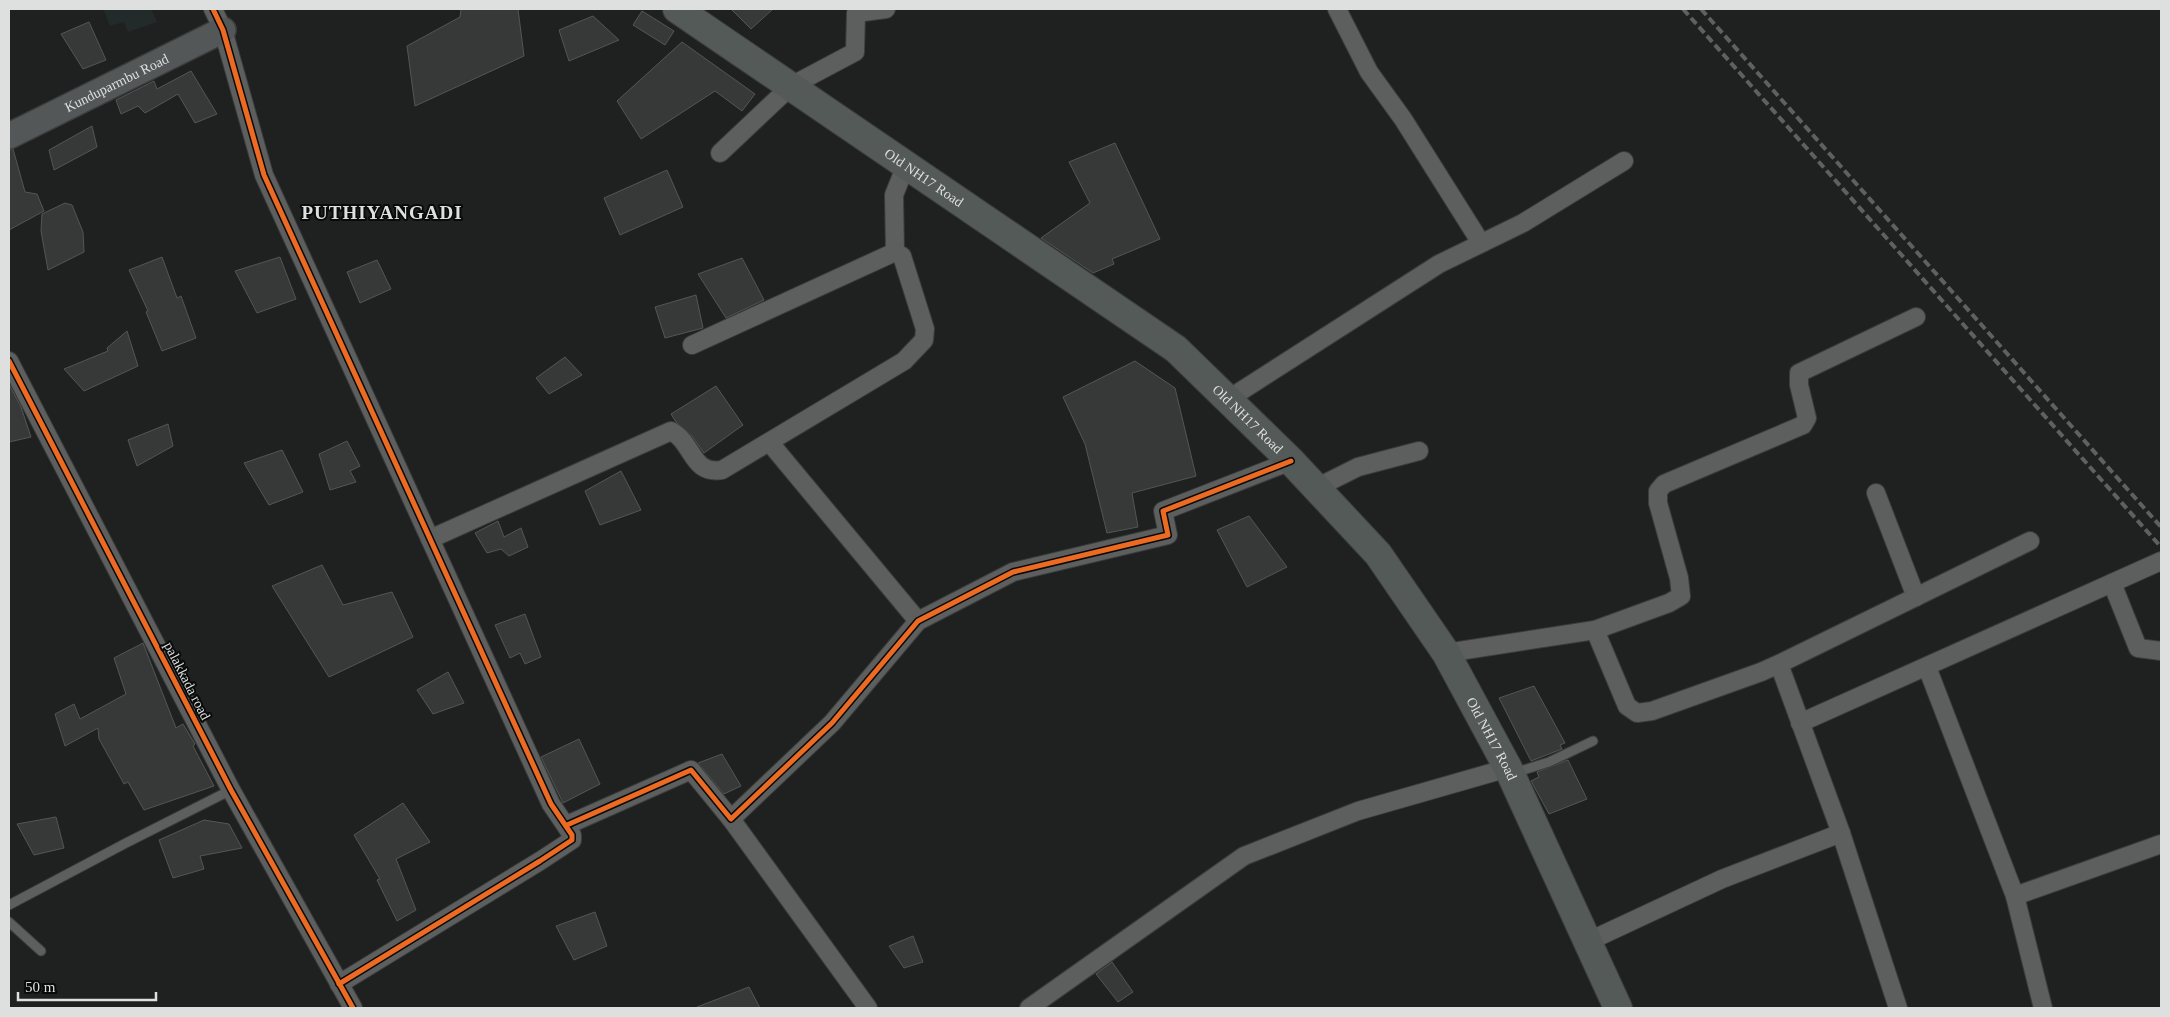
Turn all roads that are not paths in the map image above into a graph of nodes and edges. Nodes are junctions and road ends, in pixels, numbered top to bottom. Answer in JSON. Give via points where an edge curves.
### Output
{"nodes":[{"id":1,"x":677,"y":9,"type":"edge"},
{"id":2,"x":886,"y":9,"type":"edge"},
{"id":3,"x":1338,"y":9,"type":"edge"},
{"id":4,"x":856,"y":11,"type":"edge"},
{"id":5,"x":218,"y":19,"type":"edge"},
{"id":6,"x":790,"y":86,"type":"junction"},
{"id":7,"x":9,"y":136,"type":"edge"},
{"id":8,"x":720,"y":153,"type":"dead end"},
{"id":9,"x":1624,"y":161,"type":"dead end"},
{"id":10,"x":906,"y":165,"type":"junction"},
{"id":11,"x":1481,"y":243,"type":"junction"},
{"id":12,"x":895,"y":252,"type":"junction"},
{"id":13,"x":1916,"y":317,"type":"dead end"},
{"id":14,"x":692,"y":346,"type":"dead end"},
{"id":15,"x":9,"y":362,"type":"edge"},
{"id":16,"x":1227,"y":400,"type":"junction"},
{"id":17,"x":770,"y":443,"type":"junction"},
{"id":18,"x":1419,"y":451,"type":"dead end"},
{"id":19,"x":1291,"y":462,"type":"junction"},
{"id":20,"x":1316,"y":488,"type":"junction"},
{"id":21,"x":1876,"y":493,"type":"dead end"},
{"id":22,"x":430,"y":539,"type":"junction"},
{"id":23,"x":2030,"y":541,"type":"dead end"},
{"id":24,"x":2161,"y":561,"type":"edge"},
{"id":25,"x":2112,"y":583,"type":"junction"},
{"id":26,"x":1916,"y":597,"type":"junction"},
{"id":27,"x":918,"y":621,"type":"junction"},
{"id":28,"x":1595,"y":630,"type":"junction"},
{"id":29,"x":2161,"y":651,"type":"edge"},
{"id":30,"x":1446,"y":653,"type":"junction"},
{"id":31,"x":1779,"y":664,"type":"junction"},
{"id":32,"x":1926,"y":667,"type":"junction"},
{"id":33,"x":1800,"y":723,"type":"junction"},
{"id":34,"x":1593,"y":742,"type":"dead end"},
{"id":35,"x":1510,"y":771,"type":"junction"},
{"id":36,"x":231,"y":790,"type":"junction"},
{"id":37,"x":731,"y":819,"type":"junction"},
{"id":38,"x":566,"y":825,"type":"junction"},
{"id":39,"x":1841,"y":833,"type":"junction"},
{"id":40,"x":2161,"y":844,"type":"edge"},
{"id":41,"x":2016,"y":896,"type":"junction"},
{"id":42,"x":9,"y":905,"type":"edge"},
{"id":43,"x":9,"y":922,"type":"edge"},
{"id":44,"x":1587,"y":942,"type":"junction"},
{"id":45,"x":41,"y":951,"type":"dead end"},
{"id":46,"x":340,"y":984,"type":"junction"},
{"id":47,"x":353,"y":1008,"type":"edge"},
{"id":48,"x":868,"y":1008,"type":"edge"},
{"id":49,"x":1029,"y":1008,"type":"edge"},
{"id":50,"x":1618,"y":1008,"type":"edge"},
{"id":51,"x":1898,"y":1008,"type":"edge"},
{"id":52,"x":2043,"y":1008,"type":"edge"}],
"edges":[{"from":1,"to":6,"type":"main road","name":"Old NH17 Road"},
{"from":2,"to":4,"type":"street"},
{"from":3,"to":11,"type":"street","via":[[1369,72],[1403,119]]},
{"from":4,"to":6,"type":"street","via":[[855,52]]},
{"from":5,"to":7,"type":"main road","name":"Kunduparmbu Road"},
{"from":5,"to":22,"type":"street","via":[[264,175]]},
{"from":6,"to":8,"type":"street"},
{"from":6,"to":10,"type":"main road","name":"Old NH17 Road"},
{"from":9,"to":11,"type":"street","via":[[1523,222]]},
{"from":10,"to":12,"type":"street","via":[[894,194]]},
{"from":10,"to":16,"type":"main road","name":"Old NH17 Road","via":[[1176,349]]},
{"from":11,"to":16,"type":"street","via":[[1439,264]]},
{"from":12,"to":14,"type":"street"},
{"from":12,"to":17,"type":"street","via":[[902,256],[920,309],[924,340],[904,361]]},
{"from":13,"to":28,"type":"street","via":[[1799,373],[1807,418],[1802,425],[1664,484],[1658,491],[1658,503],[1681,596]]},
{"from":15,"to":36,"type":"street","name":"palakkada road"},
{"from":16,"to":19,"type":"main road","name":"Old NH17 Road"},
{"from":17,"to":22,"type":"street","via":[[722,470],[711,471],[701,467],[678,434],[671,431]]},
{"from":17,"to":27,"type":"street"},
{"from":18,"to":20,"type":"street","via":[[1358,467]]},
{"from":19,"to":20,"type":"main road","name":"Old NH17 Road"},
{"from":19,"to":27,"type":"street","via":[[1163,511],[1168,535],[1012,572]]},
{"from":20,"to":30,"type":"main road","name":"Old NH17 Road","via":[[1378,554]]},
{"from":21,"to":26,"type":"street"},
{"from":22,"to":38,"type":"street","via":[[551,804]]},
{"from":23,"to":26,"type":"street"},
{"from":24,"to":25,"type":"street"},
{"from":25,"to":29,"type":"street","via":[[2138,648]]},
{"from":25,"to":32,"type":"street"},
{"from":26,"to":31,"type":"street"},
{"from":27,"to":37,"type":"street","via":[[832,722]]},
{"from":28,"to":30,"type":"street"},
{"from":28,"to":31,"type":"street","via":[[1627,706],[1637,713],[1652,711]]},
{"from":30,"to":35,"type":"main road","name":"Old NH17 Road"},
{"from":31,"to":33,"type":"street"},
{"from":32,"to":33,"type":"street"},
{"from":32,"to":41,"type":"street"},
{"from":33,"to":39,"type":"street"},
{"from":34,"to":35,"type":"lane","via":[[1549,762]]},
{"from":35,"to":44,"type":"main road","name":"Old NH17 Road"},
{"from":35,"to":49,"type":"street","via":[[1358,811],[1244,856]]},
{"from":36,"to":42,"type":"lane"},
{"from":36,"to":46,"type":"street","name":"palakkada road"},
{"from":37,"to":38,"type":"street","via":[[691,770]]},
{"from":37,"to":48,"type":"street"},
{"from":38,"to":46,"type":"street","via":[[572,840]]},
{"from":39,"to":44,"type":"street","via":[[1722,879]]},
{"from":39,"to":51,"type":"street"},
{"from":40,"to":41,"type":"street"},
{"from":41,"to":52,"type":"street"},
{"from":43,"to":45,"type":"lane"},
{"from":44,"to":50,"type":"main road","name":"Old NH17 Road"},
{"from":46,"to":47,"type":"street","name":"palakkada road"}]}
